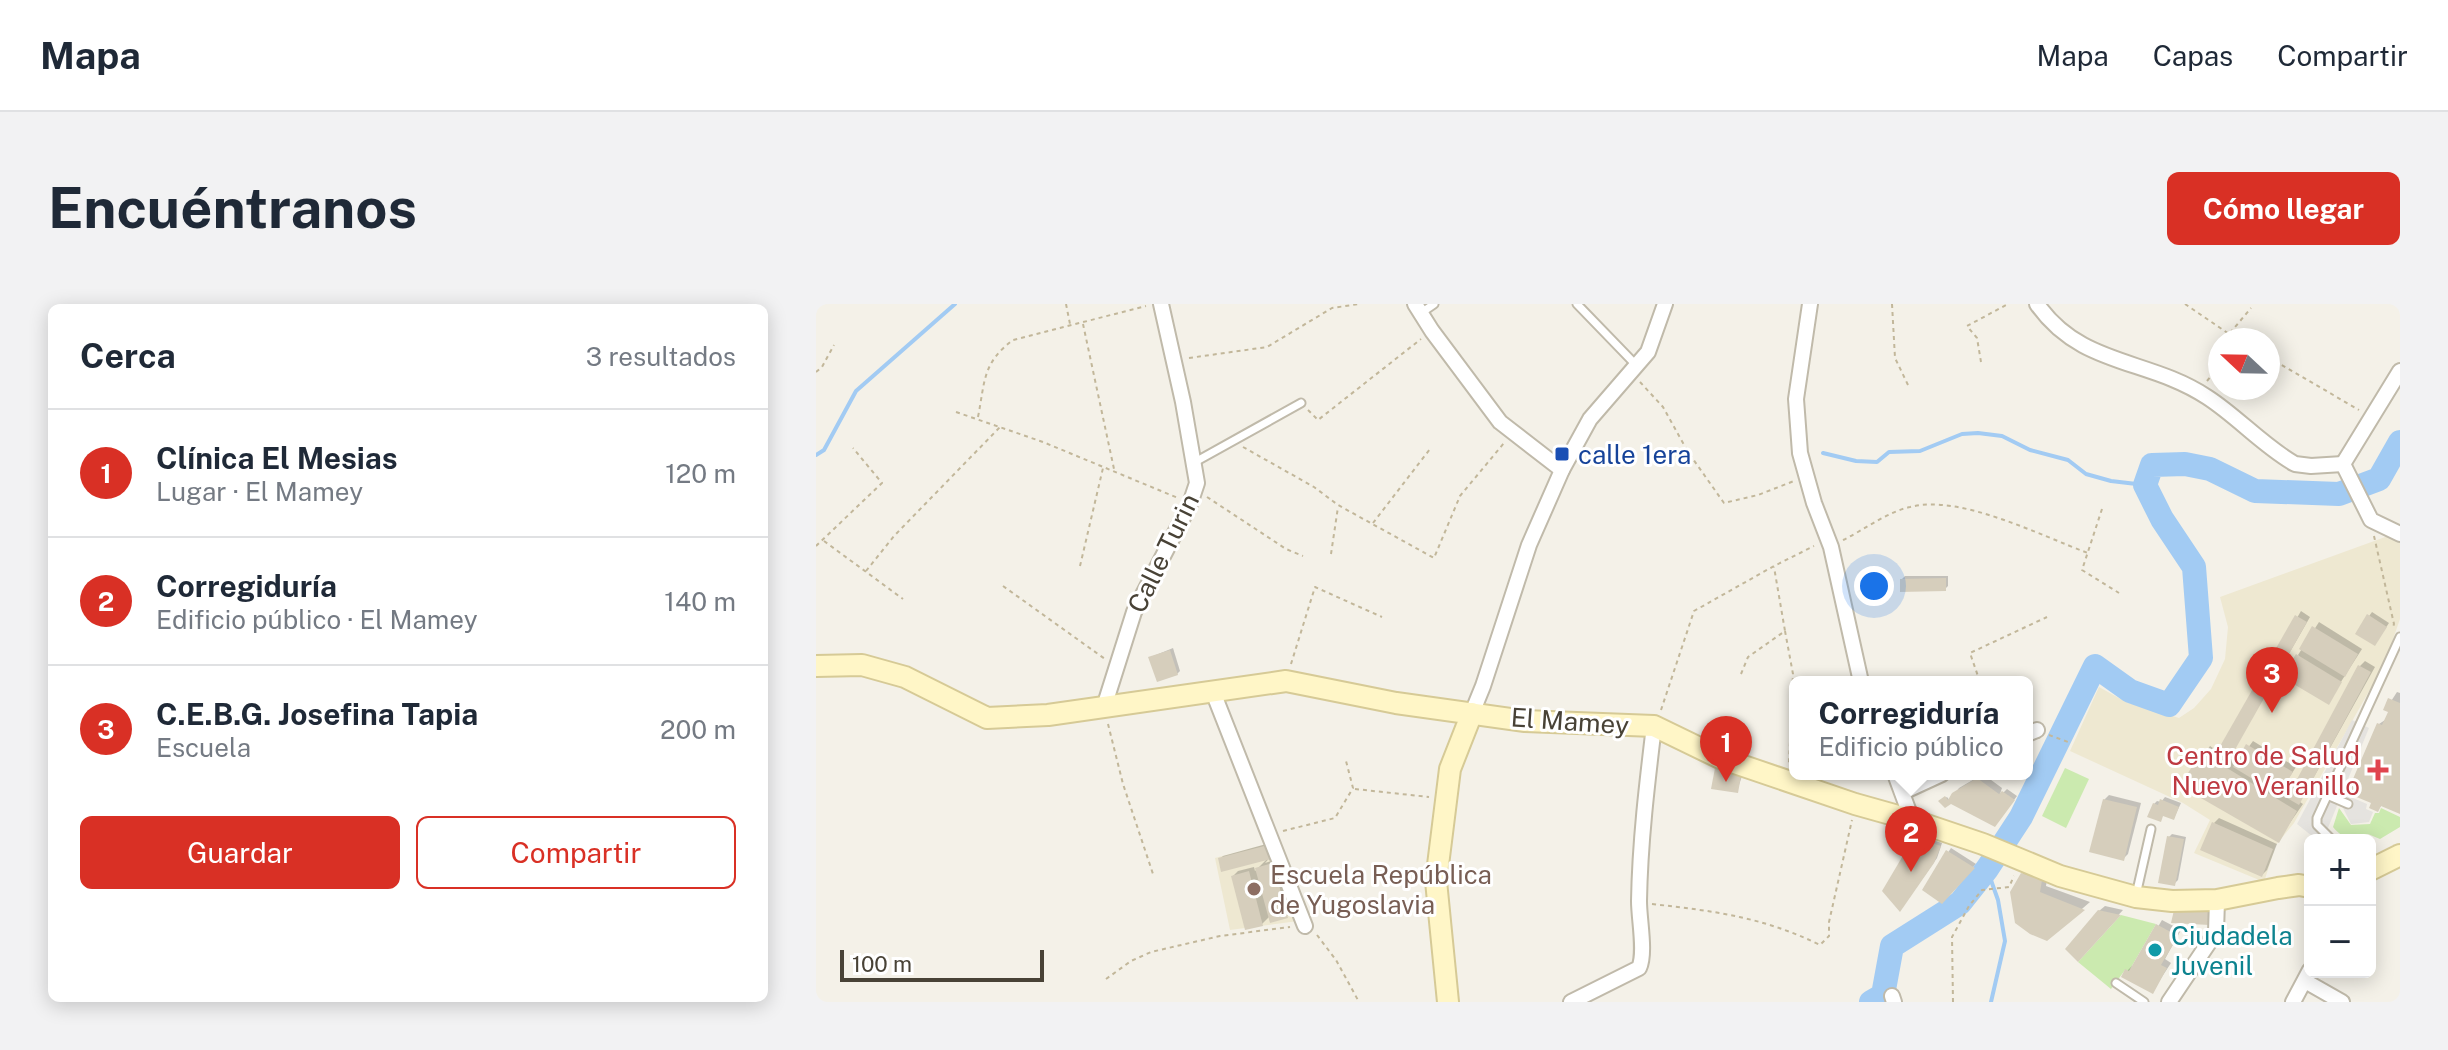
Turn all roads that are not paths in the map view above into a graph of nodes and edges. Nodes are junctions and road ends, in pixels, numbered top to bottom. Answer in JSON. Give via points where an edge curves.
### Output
{"nodes":[{"id":1,"x":1158,"y":304,"type":"edge"},
{"id":2,"x":1434,"y":304,"type":"edge"},
{"id":3,"x":1577,"y":304,"type":"edge"},
{"id":4,"x":1665,"y":304,"type":"edge"},
{"id":5,"x":1810,"y":304,"type":"edge"},
{"id":6,"x":2037,"y":304,"type":"edge"},
{"id":7,"x":1418,"y":308,"type":"edge"},
{"id":8,"x":1634,"y":369,"type":"junction"},
{"id":9,"x":2400,"y":371,"type":"edge"},
{"id":10,"x":1301,"y":403,"type":"road end"},
{"id":11,"x":1195,"y":462,"type":"junction"},
{"id":12,"x":1562,"y":470,"type":"junction"},
{"id":13,"x":2346,"y":470,"type":"junction"},
{"id":14,"x":2400,"y":534,"type":"edge"},
{"id":15,"x":2400,"y":637,"type":"edge"},
{"id":16,"x":816,"y":666,"type":"edge"},
{"id":17,"x":1860,"y":676,"type":"edge"},
{"id":18,"x":1213,"y":692,"type":"junction"},
{"id":19,"x":1104,"y":707,"type":"junction"},
{"id":20,"x":1472,"y":713,"type":"junction"},
{"id":21,"x":1657,"y":719,"type":"junction"},
{"id":22,"x":1898,"y":780,"type":"edge"},
{"id":23,"x":1929,"y":780,"type":"edge"},
{"id":24,"x":1903,"y":792,"type":"junction"},
{"id":25,"x":2327,"y":795,"type":"junction"},
{"id":26,"x":2348,"y":804,"type":"dead end"},
{"id":27,"x":1912,"y":820,"type":"junction"},
{"id":28,"x":2151,"y":829,"type":"dead end"},
{"id":29,"x":2326,"y":834,"type":"edge"},
{"id":30,"x":2400,"y":855,"type":"edge"},
{"id":31,"x":2376,"y":867,"type":"edge"},
{"id":32,"x":2304,"y":886,"type":"edge"},
{"id":33,"x":2136,"y":897,"type":"junction"},
{"id":34,"x":2217,"y":900,"type":"junction"},
{"id":35,"x":1305,"y":926,"type":"road end"},
{"id":36,"x":2306,"y":978,"type":"edge"},
{"id":37,"x":2310,"y":978,"type":"edge"},
{"id":38,"x":2116,"y":983,"type":"dead end"},
{"id":39,"x":1448,"y":1002,"type":"edge"},
{"id":40,"x":1571,"y":1002,"type":"edge"},
{"id":41,"x":2144,"y":1002,"type":"edge"},
{"id":42,"x":2169,"y":1002,"type":"edge"},
{"id":43,"x":2293,"y":1002,"type":"edge"},
{"id":44,"x":2342,"y":1002,"type":"edge"}],
"edges":[{"from":1,"to":11,"type":"street","name":"Calle Turin"},
{"from":2,"to":7,"type":"lane"},
{"from":3,"to":8,"type":"lane"},
{"from":4,"to":8,"type":"street","via":[[1651,345]]},
{"from":5,"to":17,"type":"street","via":[[1795,413],[1805,476],[1830,543]]},
{"from":6,"to":13,"type":"street","via":[[2077,343],[2198,391],[2295,464]]},
{"from":7,"to":12,"type":"street","via":[[1486,405]]},
{"from":8,"to":12,"type":"street","via":[[1590,419]]},
{"from":9,"to":13,"type":"street","via":[[2370,416]]},
{"from":10,"to":11,"type":"lane"},
{"from":11,"to":19,"type":"street","name":"Calle Turin","via":[[1196,490],[1134,612]]},
{"from":12,"to":20,"type":"street","via":[[1529,545]]},
{"from":13,"to":14,"type":"street","via":[[2371,520]]},
{"from":15,"to":25,"type":"lane"},
{"from":16,"to":19,"type":"street","name":"El Mamey","via":[[862,665],[905,677],[987,718]]},
{"from":18,"to":19,"type":"street","name":"El Mamey"},
{"from":18,"to":20,"type":"street","name":"El Mamey","via":[[1286,681]]},
{"from":18,"to":35,"type":"street"},
{"from":20,"to":21,"type":"street","name":"El Mamey","via":[[1525,721]]},
{"from":20,"to":39,"type":"street","via":[[1454,758],[1436,881]]},
{"from":21,"to":27,"type":"street","name":"El Mamey","via":[[1720,758]]},
{"from":21,"to":40,"type":"street","via":[[1643,827],[1639,902],[1644,957],[1639,968]]},
{"from":22,"to":24,"type":"street"},
{"from":23,"to":24,"type":"street"},
{"from":24,"to":27,"type":"street"},
{"from":25,"to":26,"type":"lane"},
{"from":25,"to":29,"type":"lane","via":[[2317,818]]},
{"from":27,"to":33,"type":"street","name":"El Mamey","via":[[2087,885]]},
{"from":28,"to":33,"type":"lane"},
{"from":30,"to":31,"type":"street"},
{"from":32,"to":34,"type":"street","name":"El Mamey"},
{"from":33,"to":34,"type":"street","name":"El Mamey"},
{"from":34,"to":42,"type":"street","via":[[2216,932]]},
{"from":36,"to":43,"type":"street"},
{"from":37,"to":44,"type":"street"},
{"from":38,"to":41,"type":"lane"}]}
